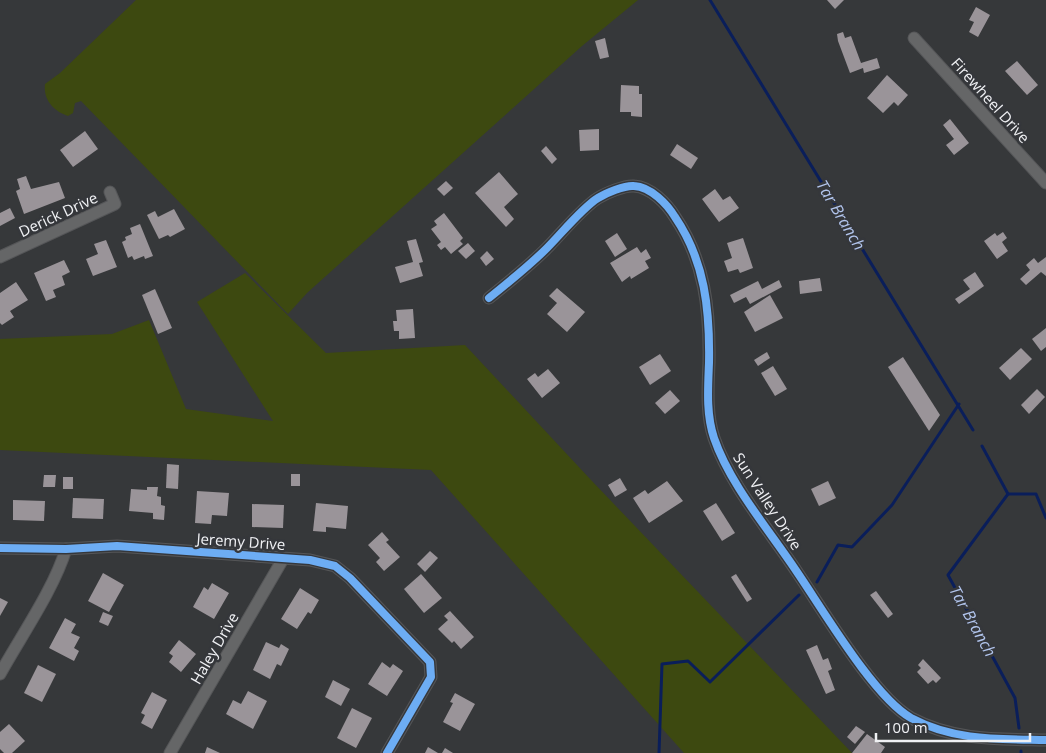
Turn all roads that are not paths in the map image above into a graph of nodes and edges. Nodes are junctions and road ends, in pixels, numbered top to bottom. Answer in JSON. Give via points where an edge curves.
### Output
{"nodes":[{"id":1,"x":914,"y":38,"type":"dead end"},
{"id":2,"x":1046,"y":183,"type":"edge"},
{"id":3,"x":110,"y":192,"type":"dead end"},
{"id":4,"x":0,"y":257,"type":"edge"},
{"id":5,"x":489,"y":298,"type":"dead end"},
{"id":6,"x":0,"y":548,"type":"edge"},
{"id":7,"x":66,"y":549,"type":"junction"},
{"id":8,"x":282,"y":559,"type":"junction"},
{"id":9,"x":0,"y":674,"type":"edge"},
{"id":10,"x":1046,"y":740,"type":"edge"},
{"id":11,"x":170,"y":753,"type":"edge"},
{"id":12,"x":387,"y":753,"type":"edge"}],
"edges":[{"from":1,"to":2,"type":"street","name":"Firewheel Drive"},
{"from":3,"to":4,"type":"street","name":"Derick Drive","via":[[116,204]]},
{"from":5,"to":10,"type":"street","name":"Sun Valley Drive","via":[[598,198],[634,186],[651,192],[670,208],[688,235],[702,271],[708,308],[708,400],[714,439],[733,477],[851,650],[884,695],[911,718],[937,730],[986,740]]},
{"from":6,"to":7,"type":"street","name":"Jeremy Drive"},
{"from":7,"to":8,"type":"street","name":"Jeremy Drive","via":[[117,546]]},
{"from":7,"to":9,"type":"street","via":[[55,578]]},
{"from":8,"to":11,"type":"street","name":"Haley Drive"},
{"from":8,"to":12,"type":"street","name":"Jeremy Drive","via":[[310,560],[335,566],[363,590],[430,662],[431,677]]}]}
